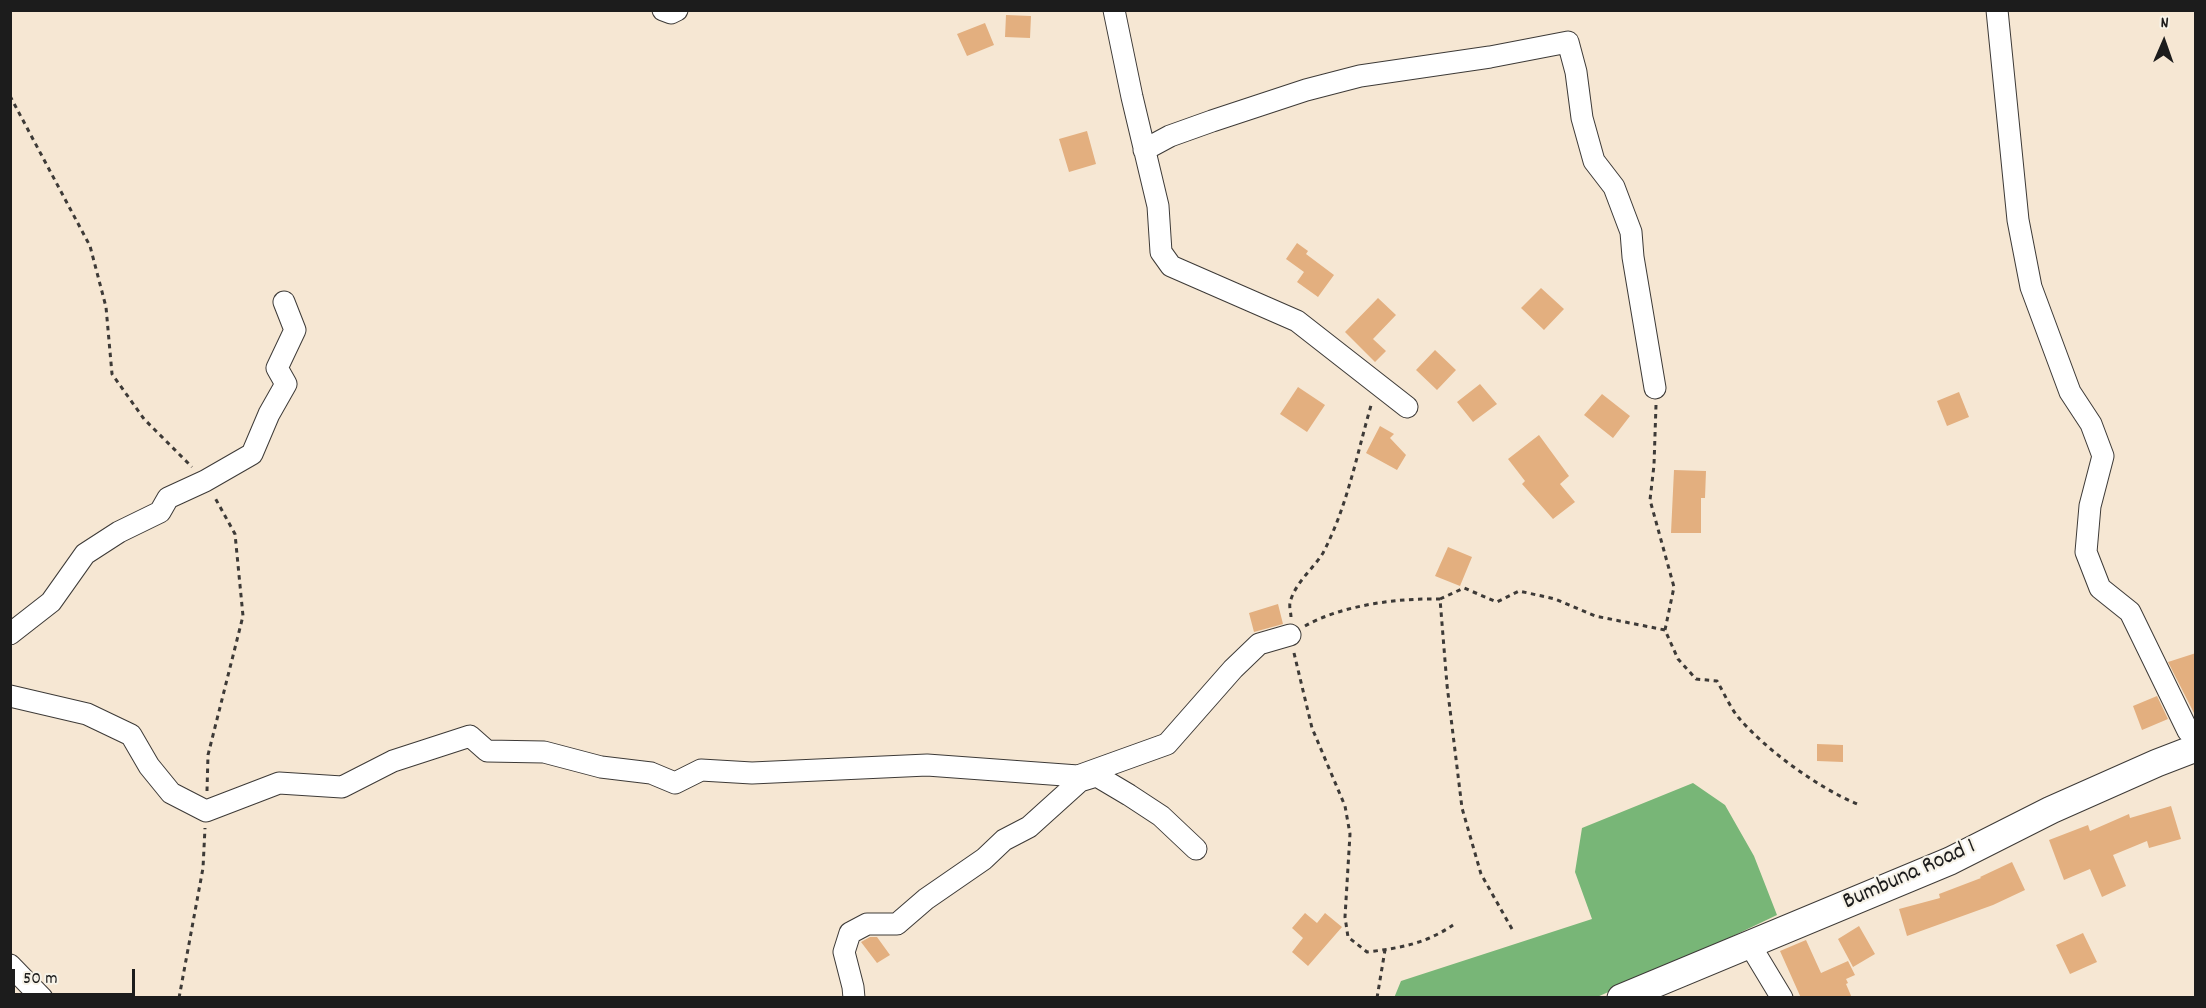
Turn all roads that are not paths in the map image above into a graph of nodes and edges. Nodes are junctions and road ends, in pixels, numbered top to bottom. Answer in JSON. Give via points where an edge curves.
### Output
{"nodes":[{"id":1,"x":663,"y":10,"type":"edge"},
{"id":2,"x":677,"y":10,"type":"edge"},
{"id":3,"x":1114,"y":10,"type":"edge"},
{"id":4,"x":1997,"y":10,"type":"edge"},
{"id":5,"x":1144,"y":150,"type":"junction"},
{"id":6,"x":284,"y":302,"type":"dead end"},
{"id":7,"x":1655,"y":388,"type":"road end"},
{"id":8,"x":1407,"y":407,"type":"dead end"},
{"id":9,"x":10,"y":634,"type":"edge"},
{"id":10,"x":1290,"y":635,"type":"road end"},
{"id":11,"x":10,"y":696,"type":"edge"},
{"id":12,"x":2196,"y":737,"type":"edge"},
{"id":13,"x":2196,"y":748,"type":"edge"},
{"id":14,"x":1087,"y":776,"type":"junction"},
{"id":15,"x":1196,"y":849,"type":"dead end"},
{"id":16,"x":1750,"y":945,"type":"junction"},
{"id":17,"x":10,"y":965,"type":"edge"},
{"id":18,"x":42,"y":998,"type":"edge"},
{"id":19,"x":854,"y":998,"type":"edge"},
{"id":20,"x":1621,"y":998,"type":"edge"},
{"id":21,"x":1782,"y":998,"type":"edge"}],
"edges":[{"from":1,"to":2,"type":"street"},
{"from":3,"to":5,"type":"street"},
{"from":4,"to":12,"type":"street","via":[[2018,220],[2031,287],[2070,392],[2091,424],[2103,456],[2090,506],[2086,552],[2100,588],[2130,612],[2188,731]]},
{"from":5,"to":7,"type":"street","via":[[1212,121],[1360,76],[1568,42],[1594,161],[1614,187],[1631,232]]},
{"from":5,"to":8,"type":"street","via":[[1158,206],[1161,252],[1171,266],[1297,321]]},
{"from":6,"to":9,"type":"street","via":[[296,330],[277,368],[286,384],[252,454],[168,498],[160,512],[85,554],[51,602]]},
{"from":10,"to":14,"type":"street","via":[[1260,644],[1167,744]]},
{"from":11,"to":14,"type":"street","via":[[87,714],[131,735],[171,793],[206,812],[279,783],[342,787],[393,761],[470,736],[487,751],[544,752],[601,767],[651,772],[675,783],[700,770],[753,773],[927,765]]},
{"from":13,"to":16,"type":"main road","name":"Bumbuna Road 1","via":[[2051,810],[1950,861]]},
{"from":14,"to":15,"type":"street","via":[[1161,816]]},
{"from":14,"to":19,"type":"street","via":[[1029,827],[1004,840],[897,924],[867,924],[850,933],[844,952]]},
{"from":16,"to":20,"type":"main road","name":"Bumbuna Road 1"},
{"from":16,"to":21,"type":"street"},
{"from":17,"to":18,"type":"street"}]}
